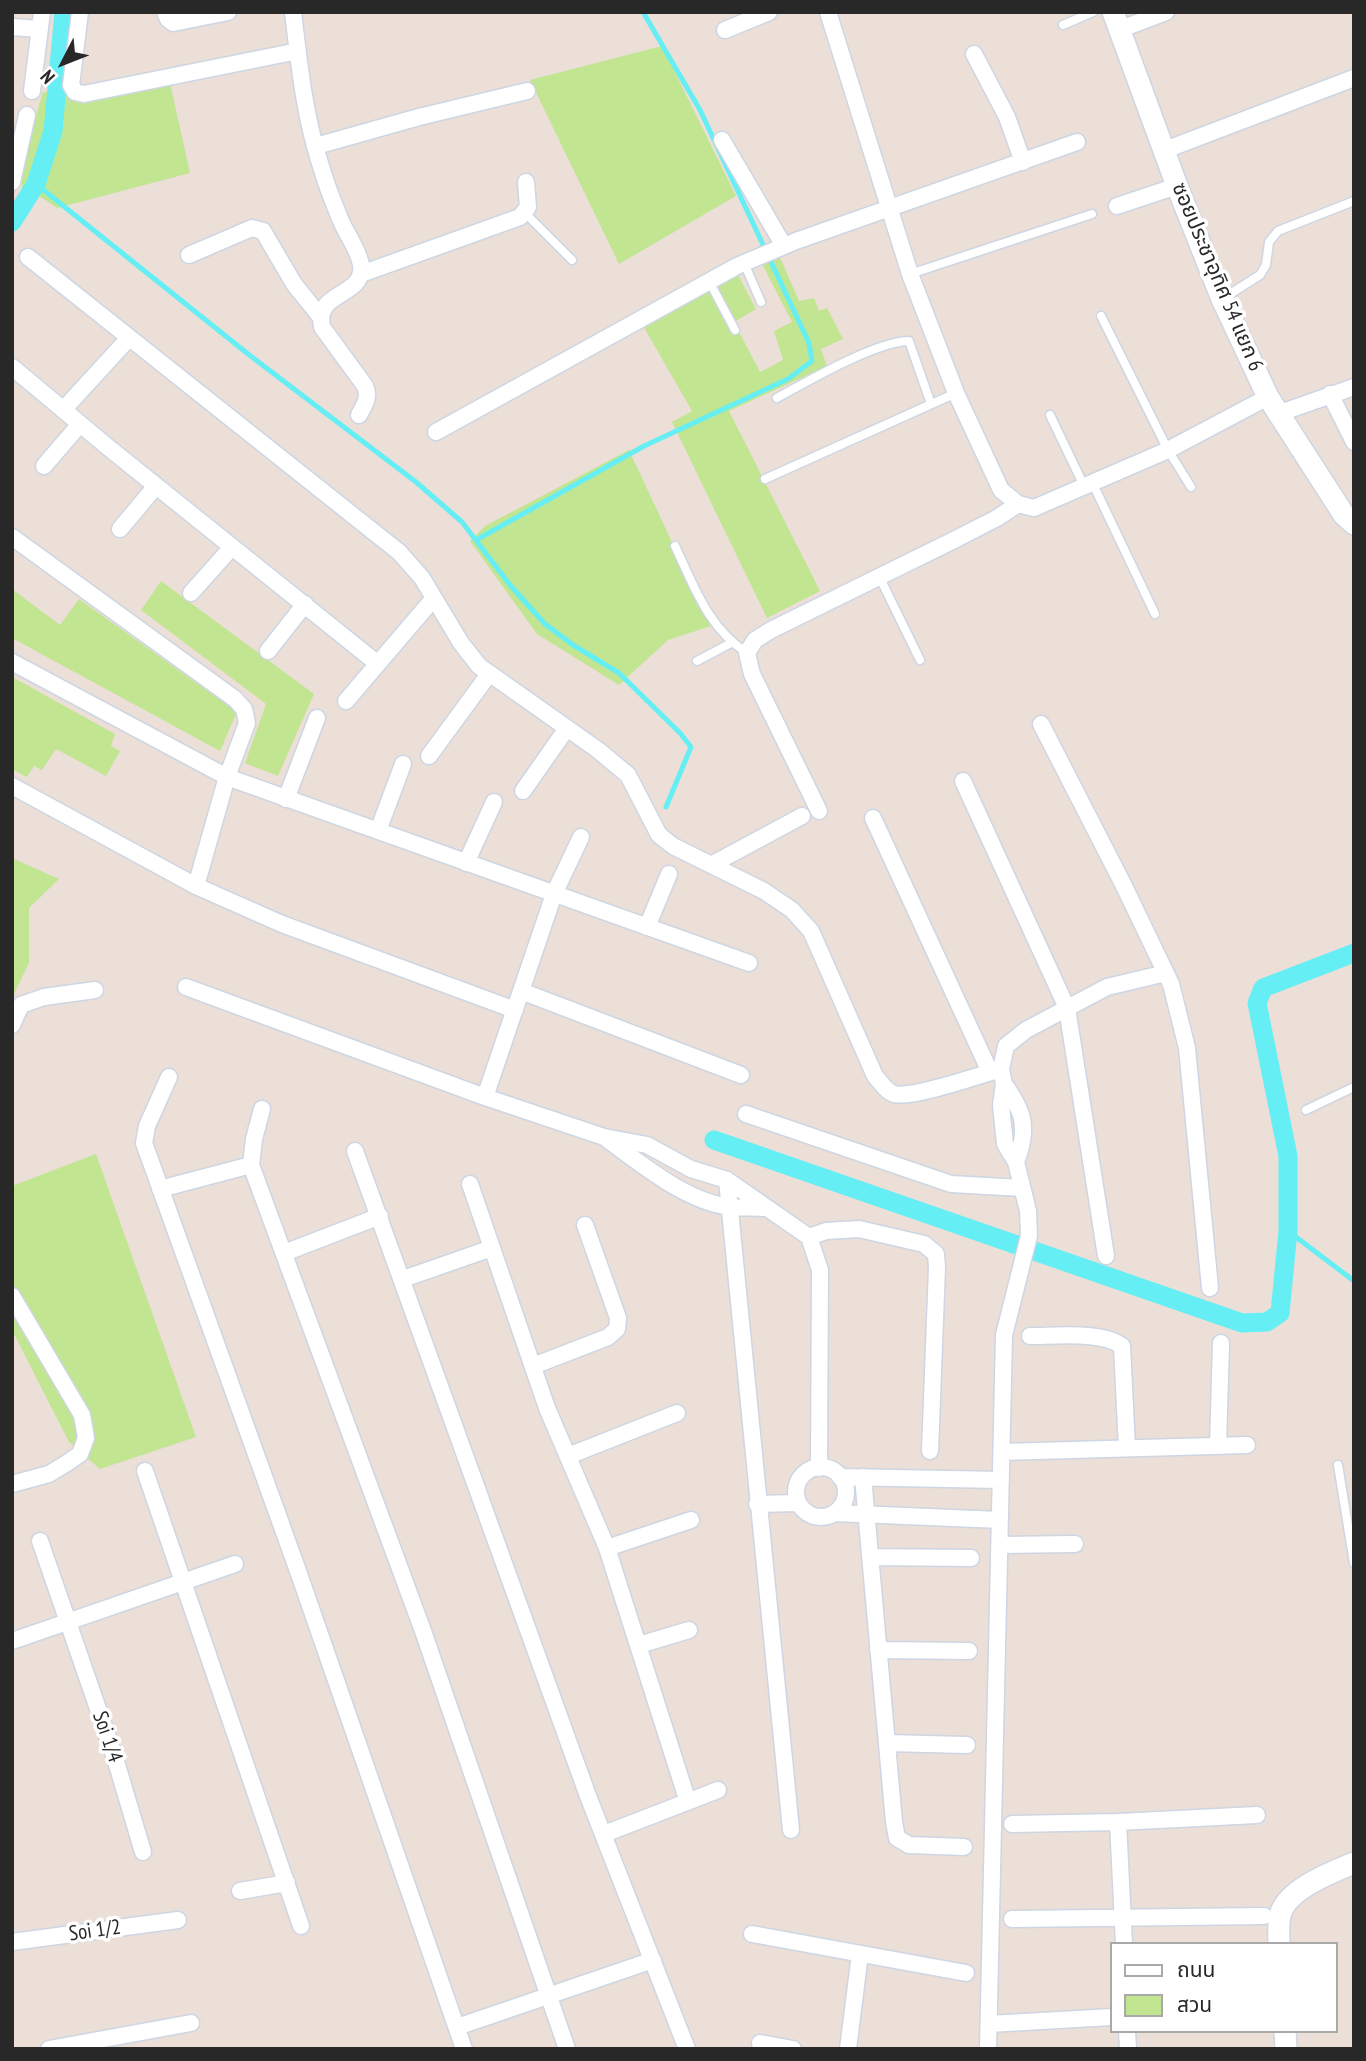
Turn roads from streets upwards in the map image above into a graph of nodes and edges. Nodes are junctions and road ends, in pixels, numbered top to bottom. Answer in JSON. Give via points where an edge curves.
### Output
{"nodes":[{"id":1,"x":42,"y":12,"type":"edge"},
{"id":2,"x":80,"y":12,"type":"edge"},
{"id":3,"x":165,"y":12,"type":"edge"},
{"id":4,"x":228,"y":12,"type":"edge"},
{"id":5,"x":293,"y":12,"type":"edge"},
{"id":6,"x":769,"y":12,"type":"edge"},
{"id":7,"x":828,"y":12,"type":"edge"},
{"id":8,"x":1166,"y":12,"type":"edge"},
{"id":9,"x":1117,"y":21,"type":"edge"},
{"id":10,"x":12,"y":27,"type":"edge"},
{"id":11,"x":40,"y":29,"type":"junction"},
{"id":12,"x":724,"y":30,"type":"dead end"},
{"id":13,"x":298,"y":51,"type":"junction"},
{"id":14,"x":974,"y":54,"type":"dead end"},
{"id":15,"x":1354,"y":78,"type":"edge"},
{"id":16,"x":32,"y":91,"type":"dead end"},
{"id":17,"x":527,"y":91,"type":"dead end"},
{"id":18,"x":27,"y":115,"type":"dead end"},
{"id":19,"x":722,"y":140,"type":"dead end"},
{"id":20,"x":1077,"y":142,"type":"dead end"},
{"id":21,"x":316,"y":146,"type":"junction"},
{"id":22,"x":1166,"y":150,"type":"junction"},
{"id":23,"x":1023,"y":162,"type":"junction"},
{"id":24,"x":12,"y":182,"type":"edge"},
{"id":25,"x":526,"y":182,"type":"dead end"},
{"id":26,"x":1177,"y":186,"type":"junction"},
{"id":27,"x":1117,"y":206,"type":"dead end"},
{"id":28,"x":889,"y":208,"type":"junction"},
{"id":29,"x":781,"y":247,"type":"junction"},
{"id":30,"x":189,"y":255,"type":"dead end"},
{"id":31,"x":28,"y":257,"type":"dead end"},
{"id":32,"x":360,"y":274,"type":"junction"},
{"id":33,"x":319,"y":315,"type":"junction"},
{"id":34,"x":129,"y":338,"type":"junction"},
{"id":35,"x":12,"y":367,"type":"edge"},
{"id":36,"x":1354,"y":387,"type":"edge"},
{"id":37,"x":1330,"y":394,"type":"junction"},
{"id":38,"x":1274,"y":405,"type":"junction"},
{"id":39,"x":63,"y":410,"type":"junction"},
{"id":40,"x":359,"y":415,"type":"dead end"},
{"id":41,"x":80,"y":424,"type":"junction"},
{"id":42,"x":436,"y":432,"type":"dead end"},
{"id":43,"x":1354,"y":442,"type":"edge"},
{"id":44,"x":44,"y":466,"type":"dead end"},
{"id":45,"x":156,"y":486,"type":"junction"},
{"id":46,"x":1018,"y":504,"type":"junction"},
{"id":47,"x":1354,"y":524,"type":"edge"},
{"id":48,"x":120,"y":529,"type":"dead end"},
{"id":49,"x":12,"y":537,"type":"edge"},
{"id":50,"x":232,"y":547,"type":"junction"},
{"id":51,"x":191,"y":593,"type":"dead end"},
{"id":52,"x":434,"y":598,"type":"junction"},
{"id":53,"x":305,"y":604,"type":"junction"},
{"id":54,"x":268,"y":651,"type":"dead end"},
{"id":55,"x":12,"y":662,"type":"edge"},
{"id":56,"x":378,"y":664,"type":"junction"},
{"id":57,"x":489,"y":674,"type":"junction"},
{"id":58,"x":346,"y":701,"type":"dead end"},
{"id":59,"x":317,"y":718,"type":"dead end"},
{"id":60,"x":1041,"y":724,"type":"dead end"},
{"id":61,"x":567,"y":729,"type":"junction"},
{"id":62,"x":429,"y":755,"type":"dead end"},
{"id":63,"x":403,"y":764,"type":"dead end"},
{"id":64,"x":227,"y":778,"type":"junction"},
{"id":65,"x":963,"y":781,"type":"dead end"},
{"id":66,"x":12,"y":786,"type":"edge"},
{"id":67,"x":523,"y":791,"type":"dead end"},
{"id":68,"x":286,"y":799,"type":"junction"},
{"id":69,"x":494,"y":802,"type":"dead end"},
{"id":70,"x":819,"y":811,"type":"dead end"},
{"id":71,"x":802,"y":816,"type":"dead end"},
{"id":72,"x":873,"y":818,"type":"dead end"},
{"id":73,"x":378,"y":831,"type":"junction"},
{"id":74,"x":581,"y":837,"type":"dead end"},
{"id":75,"x":466,"y":863,"type":"junction"},
{"id":76,"x":712,"y":865,"type":"junction"},
{"id":77,"x":669,"y":874,"type":"dead end"},
{"id":78,"x":196,"y":886,"type":"junction"},
{"id":79,"x":554,"y":894,"type":"junction"},
{"id":80,"x":647,"y":928,"type":"junction"},
{"id":81,"x":749,"y":963,"type":"dead end"},
{"id":82,"x":1166,"y":973,"type":"junction"},
{"id":83,"x":186,"y":987,"type":"dead end"},
{"id":84,"x":95,"y":990,"type":"dead end"},
{"id":85,"x":521,"y":991,"type":"junction"},
{"id":86,"x":1067,"y":1009,"type":"junction"},
{"id":87,"x":515,"y":1010,"type":"junction"},
{"id":88,"x":12,"y":1025,"type":"edge"},
{"id":89,"x":741,"y":1075,"type":"dead end"},
{"id":90,"x":998,"y":1075,"type":"junction"},
{"id":91,"x":169,"y":1077,"type":"dead end"},
{"id":92,"x":485,"y":1097,"type":"junction"},
{"id":93,"x":262,"y":1108,"type":"dead end"},
{"id":94,"x":746,"y":1114,"type":"dead end"},
{"id":95,"x":604,"y":1137,"type":"junction"},
{"id":96,"x":355,"y":1151,"type":"dead end"},
{"id":97,"x":251,"y":1166,"type":"junction"},
{"id":98,"x":727,"y":1180,"type":"junction"},
{"id":99,"x":470,"y":1184,"type":"dead end"},
{"id":100,"x":1023,"y":1188,"type":"junction"},
{"id":101,"x":160,"y":1189,"type":"junction"},
{"id":102,"x":729,"y":1207,"type":"junction"},
{"id":103,"x":764,"y":1208,"type":"junction"},
{"id":104,"x":380,"y":1216,"type":"junction"},
{"id":105,"x":585,"y":1225,"type":"dead end"},
{"id":106,"x":809,"y":1237,"type":"junction"},
{"id":107,"x":492,"y":1248,"type":"junction"},
{"id":108,"x":284,"y":1253,"type":"junction"},
{"id":109,"x":1106,"y":1256,"type":"dead end"},
{"id":110,"x":402,"y":1279,"type":"junction"},
{"id":111,"x":1210,"y":1288,"type":"dead end"},
{"id":112,"x":12,"y":1296,"type":"edge"},
{"id":113,"x":1030,"y":1336,"type":"dead end"},
{"id":114,"x":1221,"y":1343,"type":"dead end"},
{"id":115,"x":533,"y":1366,"type":"junction"},
{"id":116,"x":677,"y":1413,"type":"dead end"},
{"id":117,"x":1247,"y":1445,"type":"dead end"},
{"id":118,"x":1218,"y":1446,"type":"junction"},
{"id":119,"x":1127,"y":1448,"type":"junction"},
{"id":120,"x":930,"y":1451,"type":"dead end"},
{"id":121,"x":1002,"y":1452,"type":"junction"},
{"id":122,"x":568,"y":1456,"type":"junction"},
{"id":123,"x":819,"y":1468,"type":"junction"},
{"id":124,"x":145,"y":1471,"type":"dead end"},
{"id":125,"x":840,"y":1477,"type":"junction"},
{"id":126,"x":863,"y":1478,"type":"junction"},
{"id":127,"x":1001,"y":1480,"type":"junction"},
{"id":128,"x":12,"y":1485,"type":"edge"},
{"id":129,"x":798,"y":1503,"type":"junction"},
{"id":130,"x":757,"y":1504,"type":"junction"},
{"id":131,"x":835,"y":1513,"type":"junction"},
{"id":132,"x":866,"y":1514,"type":"junction"},
{"id":133,"x":691,"y":1520,"type":"dead end"},
{"id":134,"x":1000,"y":1520,"type":"junction"},
{"id":135,"x":40,"y":1541,"type":"dead end"},
{"id":136,"x":1075,"y":1544,"type":"dead end"},
{"id":137,"x":999,"y":1545,"type":"junction"},
{"id":138,"x":607,"y":1548,"type":"junction"},
{"id":139,"x":870,"y":1557,"type":"junction"},
{"id":140,"x":971,"y":1558,"type":"dead end"},
{"id":141,"x":235,"y":1564,"type":"dead end"},
{"id":142,"x":183,"y":1583,"type":"junction"},
{"id":143,"x":68,"y":1622,"type":"junction"},
{"id":144,"x":689,"y":1630,"type":"dead end"},
{"id":145,"x":12,"y":1642,"type":"edge"},
{"id":146,"x":639,"y":1645,"type":"junction"},
{"id":147,"x":878,"y":1650,"type":"junction"},
{"id":148,"x":969,"y":1651,"type":"dead end"},
{"id":149,"x":887,"y":1743,"type":"junction"},
{"id":150,"x":967,"y":1745,"type":"dead end"},
{"id":151,"x":718,"y":1790,"type":"dead end"},
{"id":152,"x":688,"y":1802,"type":"junction"},
{"id":153,"x":1257,"y":1815,"type":"dead end"},
{"id":154,"x":1118,"y":1822,"type":"junction"},
{"id":155,"x":1012,"y":1824,"type":"dead end"},
{"id":156,"x":790,"y":1830,"type":"dead end"},
{"id":157,"x":604,"y":1834,"type":"junction"},
{"id":158,"x":964,"y":1847,"type":"dead end"},
{"id":159,"x":143,"y":1852,"type":"dead end"},
{"id":160,"x":1354,"y":1863,"type":"edge"},
{"id":161,"x":287,"y":1883,"type":"junction"},
{"id":162,"x":240,"y":1891,"type":"dead end"},
{"id":163,"x":1264,"y":1916,"type":"dead end"},
{"id":164,"x":1012,"y":1919,"type":"dead end"},
{"id":165,"x":1122,"y":1919,"type":"junction"},
{"id":166,"x":178,"y":1920,"type":"dead end"},
{"id":167,"x":301,"y":1926,"type":"dead end"},
{"id":168,"x":752,"y":1934,"type":"dead end"},
{"id":169,"x":12,"y":1942,"type":"edge"},
{"id":170,"x":1124,"y":1942,"type":"edge"},
{"id":171,"x":1279,"y":1942,"type":"edge"},
{"id":172,"x":860,"y":1954,"type":"junction"},
{"id":173,"x":653,"y":1960,"type":"junction"},
{"id":174,"x":966,"y":1973,"type":"dead end"},
{"id":175,"x":549,"y":1996,"type":"junction"},
{"id":176,"x":1110,"y":2017,"type":"edge"},
{"id":177,"x":191,"y":2023,"type":"dead end"},
{"id":178,"x":989,"y":2024,"type":"junction"},
{"id":179,"x":457,"y":2027,"type":"junction"},
{"id":180,"x":760,"y":2043,"type":"dead end"},
{"id":181,"x":49,"y":2049,"type":"edge"},
{"id":182,"x":464,"y":2049,"type":"edge"},
{"id":183,"x":567,"y":2049,"type":"edge"},
{"id":184,"x":687,"y":2049,"type":"edge"},
{"id":185,"x":793,"y":2049,"type":"edge"},
{"id":186,"x":848,"y":2049,"type":"edge"},
{"id":187,"x":988,"y":2049,"type":"edge"}],
"edges":[{"from":1,"to":11,"type":"street"},
{"from":2,"to":13,"type":"street","via":[[71,85],[84,94]]},
{"from":3,"to":4,"type":"street","via":[[173,23]]},
{"from":5,"to":13,"type":"street"},
{"from":6,"to":12,"type":"street"},
{"from":7,"to":28,"type":"street"},
{"from":8,"to":9,"type":"street"},
{"from":9,"to":22,"type":"street","name":"ซอยประชาอุทิศ 54 แยก 6"},
{"from":10,"to":11,"type":"street"},
{"from":11,"to":16,"type":"street"},
{"from":13,"to":21,"type":"street"},
{"from":14,"to":23,"type":"street","via":[[1007,117]]},
{"from":15,"to":22,"type":"street"},
{"from":17,"to":21,"type":"street"},
{"from":18,"to":24,"type":"street"},
{"from":19,"to":29,"type":"street"},
{"from":20,"to":23,"type":"street"},
{"from":21,"to":32,"type":"street","via":[[360,263]]},
{"from":22,"to":26,"type":"street","name":"ซอยประชาอุทิศ 54 แยก 6"},
{"from":23,"to":28,"type":"street"},
{"from":25,"to":32,"type":"street","via":[[528,207],[520,217]]},
{"from":26,"to":27,"type":"street"},
{"from":26,"to":38,"type":"street","name":"ซอยประชาอุทิศ 54 แยก 6","via":[[1222,299]]},
{"from":28,"to":29,"type":"street"},
{"from":28,"to":46,"type":"street","via":[[956,393],[1001,490]]},
{"from":29,"to":42,"type":"street","via":[[709,281]]},
{"from":30,"to":33,"type":"street","via":[[252,228],[263,231],[293,284]]},
{"from":31,"to":34,"type":"street"},
{"from":32,"to":33,"type":"street","via":[[355,284],[324,306]]},
{"from":33,"to":40,"type":"street","via":[[322,327],[368,393]]},
{"from":34,"to":39,"type":"street"},
{"from":34,"to":52,"type":"street","via":[[399,552]]},
{"from":35,"to":39,"type":"street"},
{"from":36,"to":37,"type":"street"},
{"from":37,"to":38,"type":"street"},
{"from":37,"to":43,"type":"street"},
{"from":38,"to":46,"type":"street","via":[[1034,508]]},
{"from":38,"to":47,"type":"street","name":"ซอยประชาอุทิศ 54 แยก 6"},
{"from":39,"to":41,"type":"street"},
{"from":41,"to":44,"type":"street"},
{"from":41,"to":45,"type":"street"},
{"from":45,"to":48,"type":"street"},
{"from":45,"to":50,"type":"street"},
{"from":46,"to":70,"type":"street","via":[[755,640],[747,653],[752,674]]},
{"from":49,"to":64,"type":"street","via":[[244,709],[247,723]]},
{"from":50,"to":51,"type":"street"},
{"from":50,"to":53,"type":"street"},
{"from":52,"to":56,"type":"street"},
{"from":52,"to":57,"type":"street","via":[[461,643]]},
{"from":53,"to":54,"type":"street"},
{"from":53,"to":56,"type":"street"},
{"from":55,"to":64,"type":"street"},
{"from":56,"to":58,"type":"street"},
{"from":57,"to":61,"type":"street"},
{"from":57,"to":62,"type":"street"},
{"from":59,"to":68,"type":"street"},
{"from":60,"to":82,"type":"street"},
{"from":61,"to":67,"type":"street"},
{"from":61,"to":76,"type":"street","via":[[628,775],[659,835]]},
{"from":63,"to":73,"type":"street"},
{"from":64,"to":68,"type":"street"},
{"from":64,"to":78,"type":"street"},
{"from":65,"to":86,"type":"street"},
{"from":66,"to":78,"type":"street"},
{"from":68,"to":73,"type":"street"},
{"from":69,"to":75,"type":"street"},
{"from":71,"to":76,"type":"street"},
{"from":72,"to":90,"type":"street"},
{"from":73,"to":75,"type":"street"},
{"from":74,"to":79,"type":"street"},
{"from":75,"to":79,"type":"street"},
{"from":76,"to":90,"type":"street","via":[[764,891],[792,910],[811,931],[874,1076],[886,1088],[895,1094],[921,1092]]},
{"from":77,"to":80,"type":"street"},
{"from":78,"to":87,"type":"street","via":[[282,924]]},
{"from":79,"to":80,"type":"street"},
{"from":79,"to":85,"type":"street"},
{"from":80,"to":81,"type":"street"},
{"from":82,"to":86,"type":"street","via":[[1107,987]]},
{"from":82,"to":111,"type":"street","via":[[1187,1048]]},
{"from":83,"to":92,"type":"street"},
{"from":84,"to":88,"type":"street","via":[[21,1005]]},
{"from":85,"to":87,"type":"street"},
{"from":85,"to":89,"type":"street"},
{"from":86,"to":90,"type":"street","via":[[1012,1039]]},
{"from":86,"to":109,"type":"street"},
{"from":87,"to":92,"type":"street"},
{"from":90,"to":100,"type":"street","via":[[1019,1104],[1024,1142],[1016,1162]]},
{"from":91,"to":101,"type":"street","via":[[144,1143]]},
{"from":92,"to":95,"type":"street"},
{"from":93,"to":97,"type":"street"},
{"from":94,"to":100,"type":"street","via":[[951,1184]]},
{"from":95,"to":98,"type":"street","via":[[647,1145],[691,1169]]},
{"from":95,"to":102,"type":"street","via":[[692,1195]]},
{"from":96,"to":104,"type":"street"},
{"from":97,"to":101,"type":"street"},
{"from":97,"to":108,"type":"street"},
{"from":98,"to":102,"type":"street"},
{"from":98,"to":103,"type":"street"},
{"from":99,"to":107,"type":"street"},
{"from":100,"to":121,"type":"street","via":[[1029,1236],[1004,1335]]},
{"from":101,"to":179,"type":"street"},
{"from":102,"to":103,"type":"street"},
{"from":102,"to":130,"type":"street"},
{"from":103,"to":106,"type":"street"},
{"from":104,"to":108,"type":"street"},
{"from":104,"to":110,"type":"street"},
{"from":105,"to":115,"type":"street","via":[[618,1318],[617,1329]]},
{"from":106,"to":120,"type":"street","via":[[859,1229],[924,1244],[936,1254]]},
{"from":106,"to":123,"type":"street","via":[[820,1270]]},
{"from":107,"to":110,"type":"street"},
{"from":107,"to":115,"type":"street"},
{"from":108,"to":175,"type":"street","via":[[423,1631]]},
{"from":110,"to":157,"type":"street"},
{"from":112,"to":128,"type":"street","via":[[82,1415],[86,1438],[80,1454],[67,1463],[49,1474]]},
{"from":113,"to":119,"type":"street","via":[[1102,1337],[1122,1346]]},
{"from":114,"to":118,"type":"street"},
{"from":115,"to":122,"type":"street"},
{"from":116,"to":122,"type":"street"},
{"from":117,"to":118,"type":"street"},
{"from":118,"to":119,"type":"street"},
{"from":119,"to":121,"type":"street"},
{"from":121,"to":127,"type":"street"},
{"from":122,"to":138,"type":"street"},
{"from":123,"to":125,"type":"street"},
{"from":123,"to":129,"type":"street","via":[[799,1480]]},
{"from":124,"to":142,"type":"street"},
{"from":125,"to":126,"type":"street"},
{"from":125,"to":131,"type":"street","via":[[845,1500]]},
{"from":126,"to":127,"type":"street"},
{"from":126,"to":132,"type":"street"},
{"from":127,"to":134,"type":"street"},
{"from":129,"to":130,"type":"street"},
{"from":129,"to":131,"type":"street","via":[[818,1517]]},
{"from":130,"to":156,"type":"street"},
{"from":131,"to":132,"type":"street"},
{"from":132,"to":134,"type":"street"},
{"from":132,"to":139,"type":"street"},
{"from":133,"to":138,"type":"street"},
{"from":134,"to":137,"type":"street"},
{"from":135,"to":143,"type":"street","name":"Soi 1/4"},
{"from":136,"to":137,"type":"street"},
{"from":137,"to":178,"type":"street"},
{"from":138,"to":146,"type":"street"},
{"from":139,"to":140,"type":"street"},
{"from":139,"to":147,"type":"street"},
{"from":141,"to":142,"type":"street"},
{"from":142,"to":143,"type":"street"},
{"from":142,"to":161,"type":"street"},
{"from":143,"to":145,"type":"street"},
{"from":143,"to":159,"type":"street","name":"Soi 1/4"},
{"from":144,"to":146,"type":"street"},
{"from":146,"to":152,"type":"street"},
{"from":147,"to":148,"type":"street"},
{"from":147,"to":149,"type":"street"},
{"from":149,"to":150,"type":"street"},
{"from":149,"to":158,"type":"street","via":[[897,1838],[909,1845]]},
{"from":151,"to":152,"type":"street"},
{"from":152,"to":157,"type":"street"},
{"from":153,"to":154,"type":"street"},
{"from":154,"to":155,"type":"street"},
{"from":154,"to":165,"type":"street"},
{"from":157,"to":173,"type":"street"},
{"from":160,"to":171,"type":"street","via":[[1322,1876],[1290,1899],[1280,1914]]},
{"from":161,"to":162,"type":"street"},
{"from":161,"to":167,"type":"street"},
{"from":163,"to":165,"type":"street"},
{"from":164,"to":165,"type":"street"},
{"from":165,"to":170,"type":"street"},
{"from":166,"to":169,"type":"street","name":"Soi 1/2"},
{"from":168,"to":172,"type":"street"},
{"from":172,"to":174,"type":"street"},
{"from":172,"to":186,"type":"street"},
{"from":173,"to":175,"type":"street"},
{"from":173,"to":184,"type":"street"},
{"from":175,"to":179,"type":"street"},
{"from":175,"to":183,"type":"street"},
{"from":176,"to":178,"type":"street"},
{"from":177,"to":181,"type":"street"},
{"from":178,"to":187,"type":"street"},
{"from":179,"to":182,"type":"street"},
{"from":180,"to":185,"type":"street"}]}
